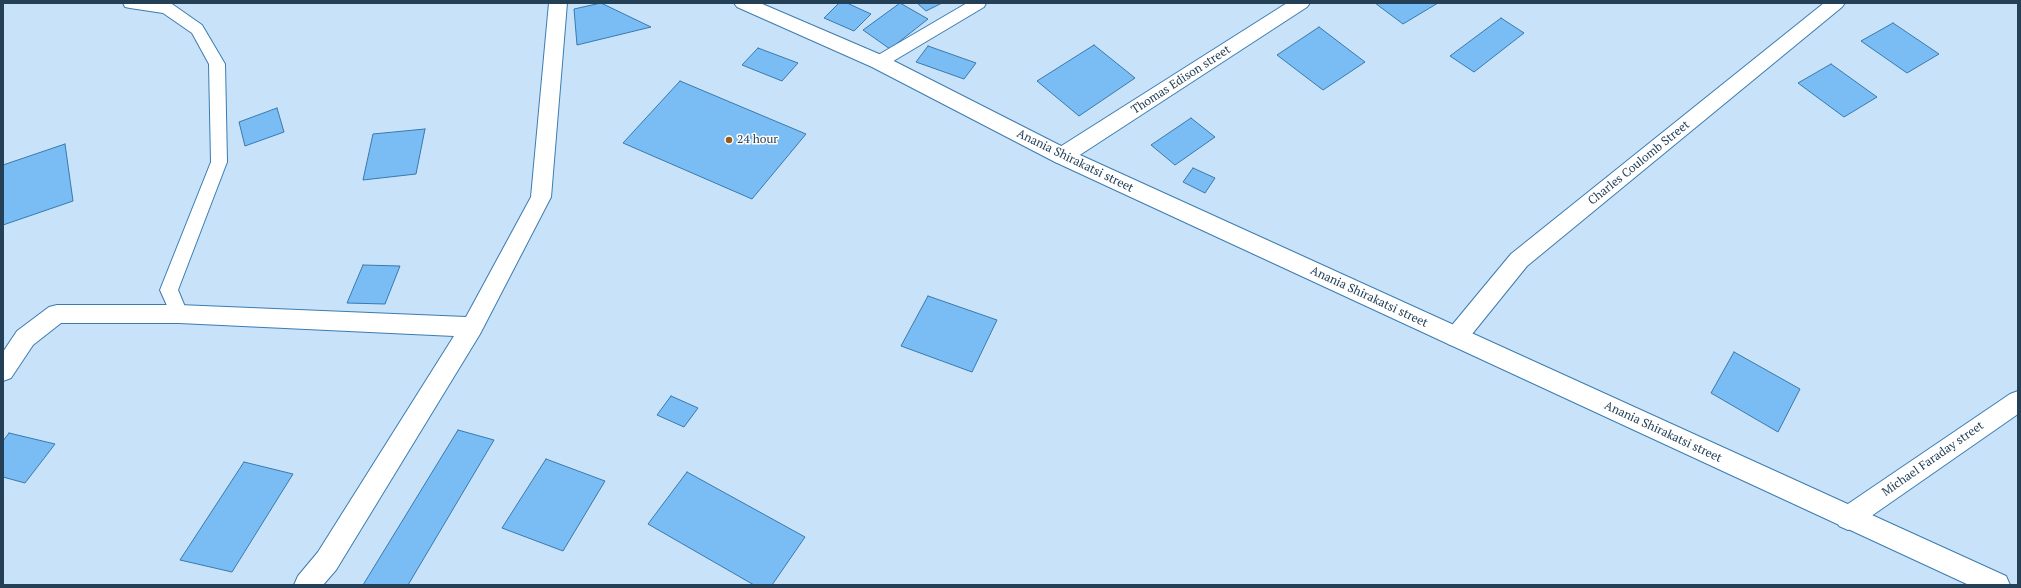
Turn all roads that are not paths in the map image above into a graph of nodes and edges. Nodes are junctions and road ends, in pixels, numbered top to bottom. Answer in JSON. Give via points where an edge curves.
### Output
{"nodes":[{"id":1,"x":130,"y":3,"type":"edge"},
{"id":2,"x":558,"y":3,"type":"edge"},
{"id":3,"x":743,"y":3,"type":"edge"},
{"id":4,"x":979,"y":3,"type":"edge"},
{"id":5,"x":1301,"y":3,"type":"edge"},
{"id":6,"x":1836,"y":3,"type":"edge"},
{"id":7,"x":879,"y":62,"type":"junction"},
{"id":8,"x":1062,"y":156,"type":"junction"},
{"id":9,"x":179,"y":314,"type":"junction"},
{"id":10,"x":472,"y":327,"type":"junction"},
{"id":11,"x":1456,"y":337,"type":"junction"},
{"id":12,"x":3,"y":371,"type":"edge"},
{"id":13,"x":2018,"y":401,"type":"edge"},
{"id":14,"x":1848,"y":518,"type":"junction"},
{"id":15,"x":307,"y":585,"type":"edge"},
{"id":16,"x":1997,"y":585,"type":"edge"}],
"edges":[{"from":1,"to":9,"type":"lane","via":[[167,8],[197,29],[217,64],[219,162],[169,290]]},
{"from":2,"to":10,"type":"street","via":[[541,197]]},
{"from":3,"to":7,"type":"street","name":"Anania Shirakatsi street"},
{"from":4,"to":7,"type":"lane"},
{"from":5,"to":8,"type":"street","name":"Thomas Edison street"},
{"from":6,"to":11,"type":"street","name":"Charles Coulomb Street","via":[[1519,260]]},
{"from":7,"to":8,"type":"street","name":"Anania Shirakatsi street"},
{"from":8,"to":11,"type":"street","name":"Anania Shirakatsi street"},
{"from":9,"to":10,"type":"street"},
{"from":9,"to":12,"type":"street","via":[[57,314],[25,338]]},
{"from":10,"to":15,"type":"street","via":[[327,561]]},
{"from":11,"to":14,"type":"street","name":"Anania Shirakatsi street"},
{"from":13,"to":14,"type":"street","name":"Michael Faraday street"},
{"from":14,"to":16,"type":"street","name":"Anania Shirakatsi street"}]}
